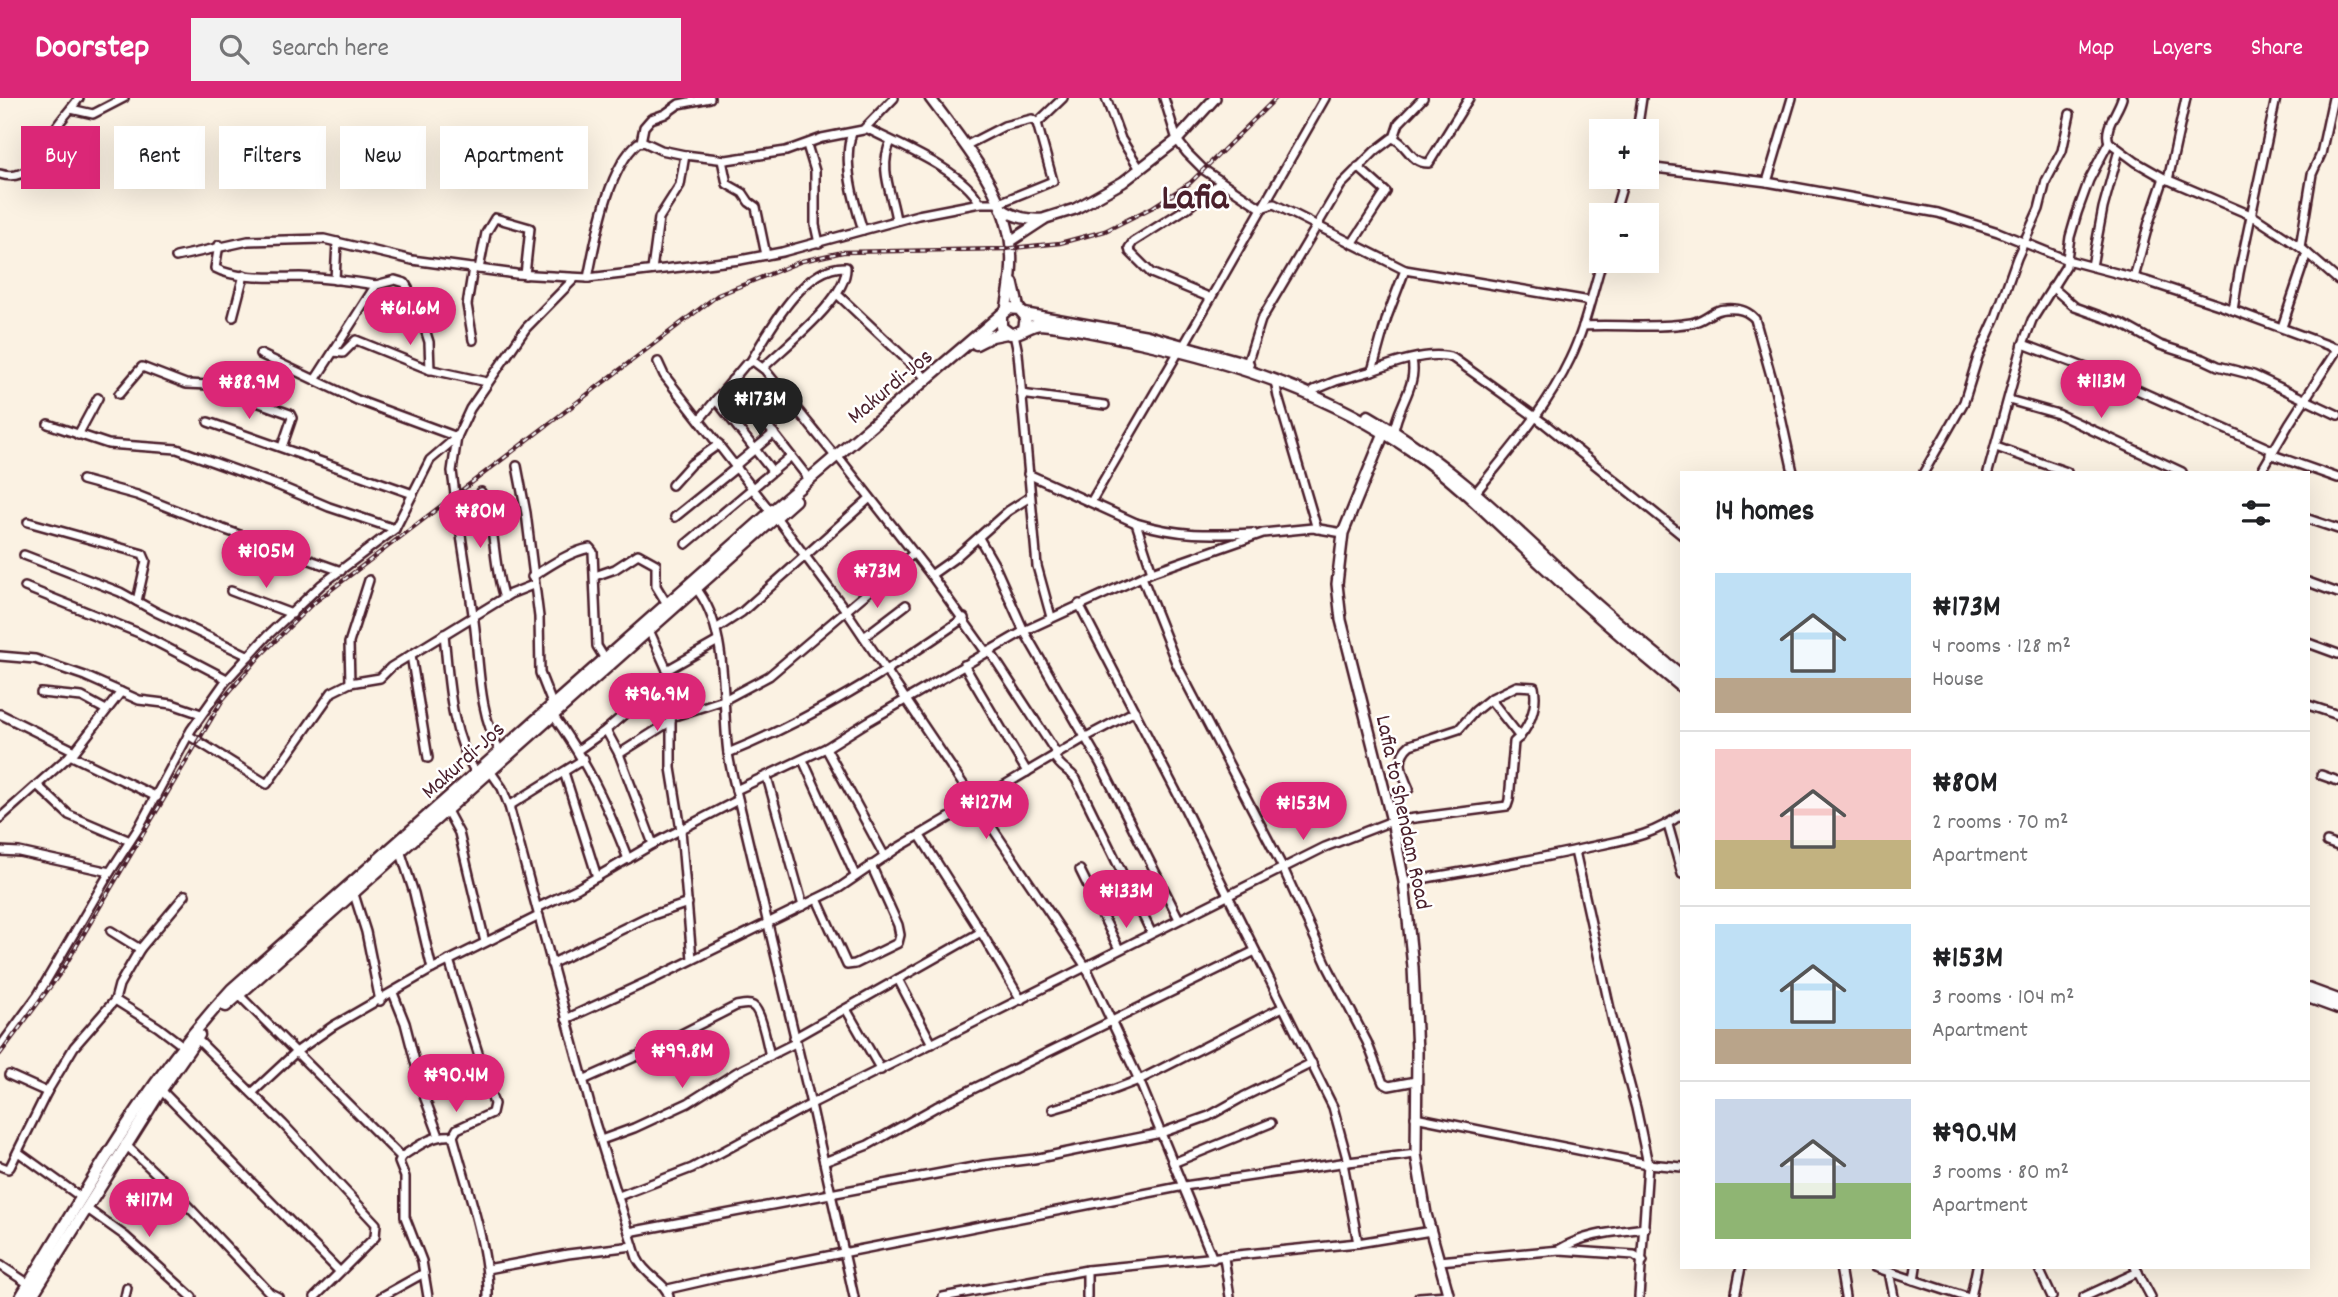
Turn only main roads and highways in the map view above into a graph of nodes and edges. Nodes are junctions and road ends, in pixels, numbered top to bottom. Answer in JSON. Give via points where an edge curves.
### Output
{"nodes":[{"id":1,"x":930,"y":98,"type":"edge"},
{"id":2,"x":1215,"y":98,"type":"edge"},
{"id":3,"x":1000,"y":206,"type":"junction"},
{"id":4,"x":1046,"y":218,"type":"junction"},
{"id":5,"x":1011,"y":241,"type":"junction"},
{"id":6,"x":1011,"y":274,"type":"junction"},
{"id":7,"x":1022,"y":311,"type":"junction"},
{"id":8,"x":1004,"y":312,"type":"junction"},
{"id":9,"x":1015,"y":332,"type":"junction"},
{"id":10,"x":1182,"y":348,"type":"junction"},
{"id":11,"x":1390,"y":430,"type":"junction"},
{"id":12,"x":838,"y":458,"type":"junction"},
{"id":13,"x":773,"y":514,"type":"junction"},
{"id":14,"x":694,"y":586,"type":"junction"},
{"id":15,"x":1680,"y":674,"type":"edge"},
{"id":16,"x":1680,"y":685,"type":"edge"},
{"id":17,"x":553,"y":710,"type":"junction"},
{"id":18,"x":488,"y":768,"type":"junction"},
{"id":19,"x":2310,"y":990,"type":"edge"},
{"id":20,"x":2310,"y":998,"type":"edge"},
{"id":21,"x":2338,"y":1000,"type":"edge"},
{"id":22,"x":2338,"y":1008,"type":"edge"},
{"id":23,"x":123,"y":1142,"type":"junction"},
{"id":24,"x":84,"y":1203,"type":"junction"},
{"id":25,"x":1449,"y":1296,"type":"edge"},
{"id":26,"x":21,"y":1297,"type":"edge"},
{"id":27,"x":31,"y":1297,"type":"edge"}],
"edges":[{"from":1,"to":3,"type":"main road"},
{"from":2,"to":4,"type":"main road","via":[[1177,140],[1123,182],[1094,200]]},
{"from":3,"to":4,"type":"main road","via":[[1029,220]]},
{"from":3,"to":5,"type":"main road"},
{"from":4,"to":5,"type":"main road"},
{"from":5,"to":6,"type":"main road"},
{"from":6,"to":7,"type":"main road"},
{"from":6,"to":8,"type":"main road"},
{"from":7,"to":8,"type":"highway","via":[[1013,307]]},
{"from":7,"to":9,"type":"highway","via":[[1027,321]]},
{"from":7,"to":10,"type":"highway"},
{"from":8,"to":9,"type":"highway","via":[[1001,327]]},
{"from":8,"to":12,"type":"highway","name":"Makurdi-Jos"},
{"from":9,"to":10,"type":"highway","name":"Makurdi-Jos","via":[[1053,325]]},
{"from":9,"to":12,"type":"highway","name":"Makurdi-Jos","via":[[992,335],[970,348]]},
{"from":10,"to":11,"type":"highway"},
{"from":10,"to":11,"type":"highway","via":[[1247,364],[1314,390]]},
{"from":11,"to":15,"type":"highway","via":[[1435,458],[1476,492],[1593,602]]},
{"from":11,"to":16,"type":"highway"},
{"from":11,"to":25,"type":"main road","name":"Lafia to Shendam Road","via":[[1343,533],[1337,584],[1404,881],[1413,967],[1419,1183]]},
{"from":12,"to":13,"type":"highway","name":"Makurdi-Jos"},
{"from":12,"to":13,"type":"highway","name":"Makurdi-Jos"},
{"from":13,"to":14,"type":"highway","name":"Makurdi-Jos"},
{"from":14,"to":17,"type":"highway","name":"Makurdi-Jos"},
{"from":14,"to":17,"type":"highway","name":"Makurdi-Jos","via":[[667,604]]},
{"from":17,"to":18,"type":"highway","name":"Makurdi-Jos"},
{"from":17,"to":18,"type":"highway","name":"Makurdi-Jos","via":[[500,751]]},
{"from":18,"to":23,"type":"highway","name":"Makurdi-Jos","via":[[238,994],[197,1039]]},
{"from":18,"to":23,"type":"highway","name":"Makurdi-Jos","via":[[476,773],[232,989],[183,1046]]},
{"from":19,"to":21,"type":"highway"},
{"from":20,"to":22,"type":"highway"},
{"from":23,"to":24,"type":"highway","name":"Makurdi-Jos"},
{"from":24,"to":26,"type":"highway","name":"Makurdi-Jos"},
{"from":24,"to":27,"type":"highway","name":"Makurdi-Jos"}]}
